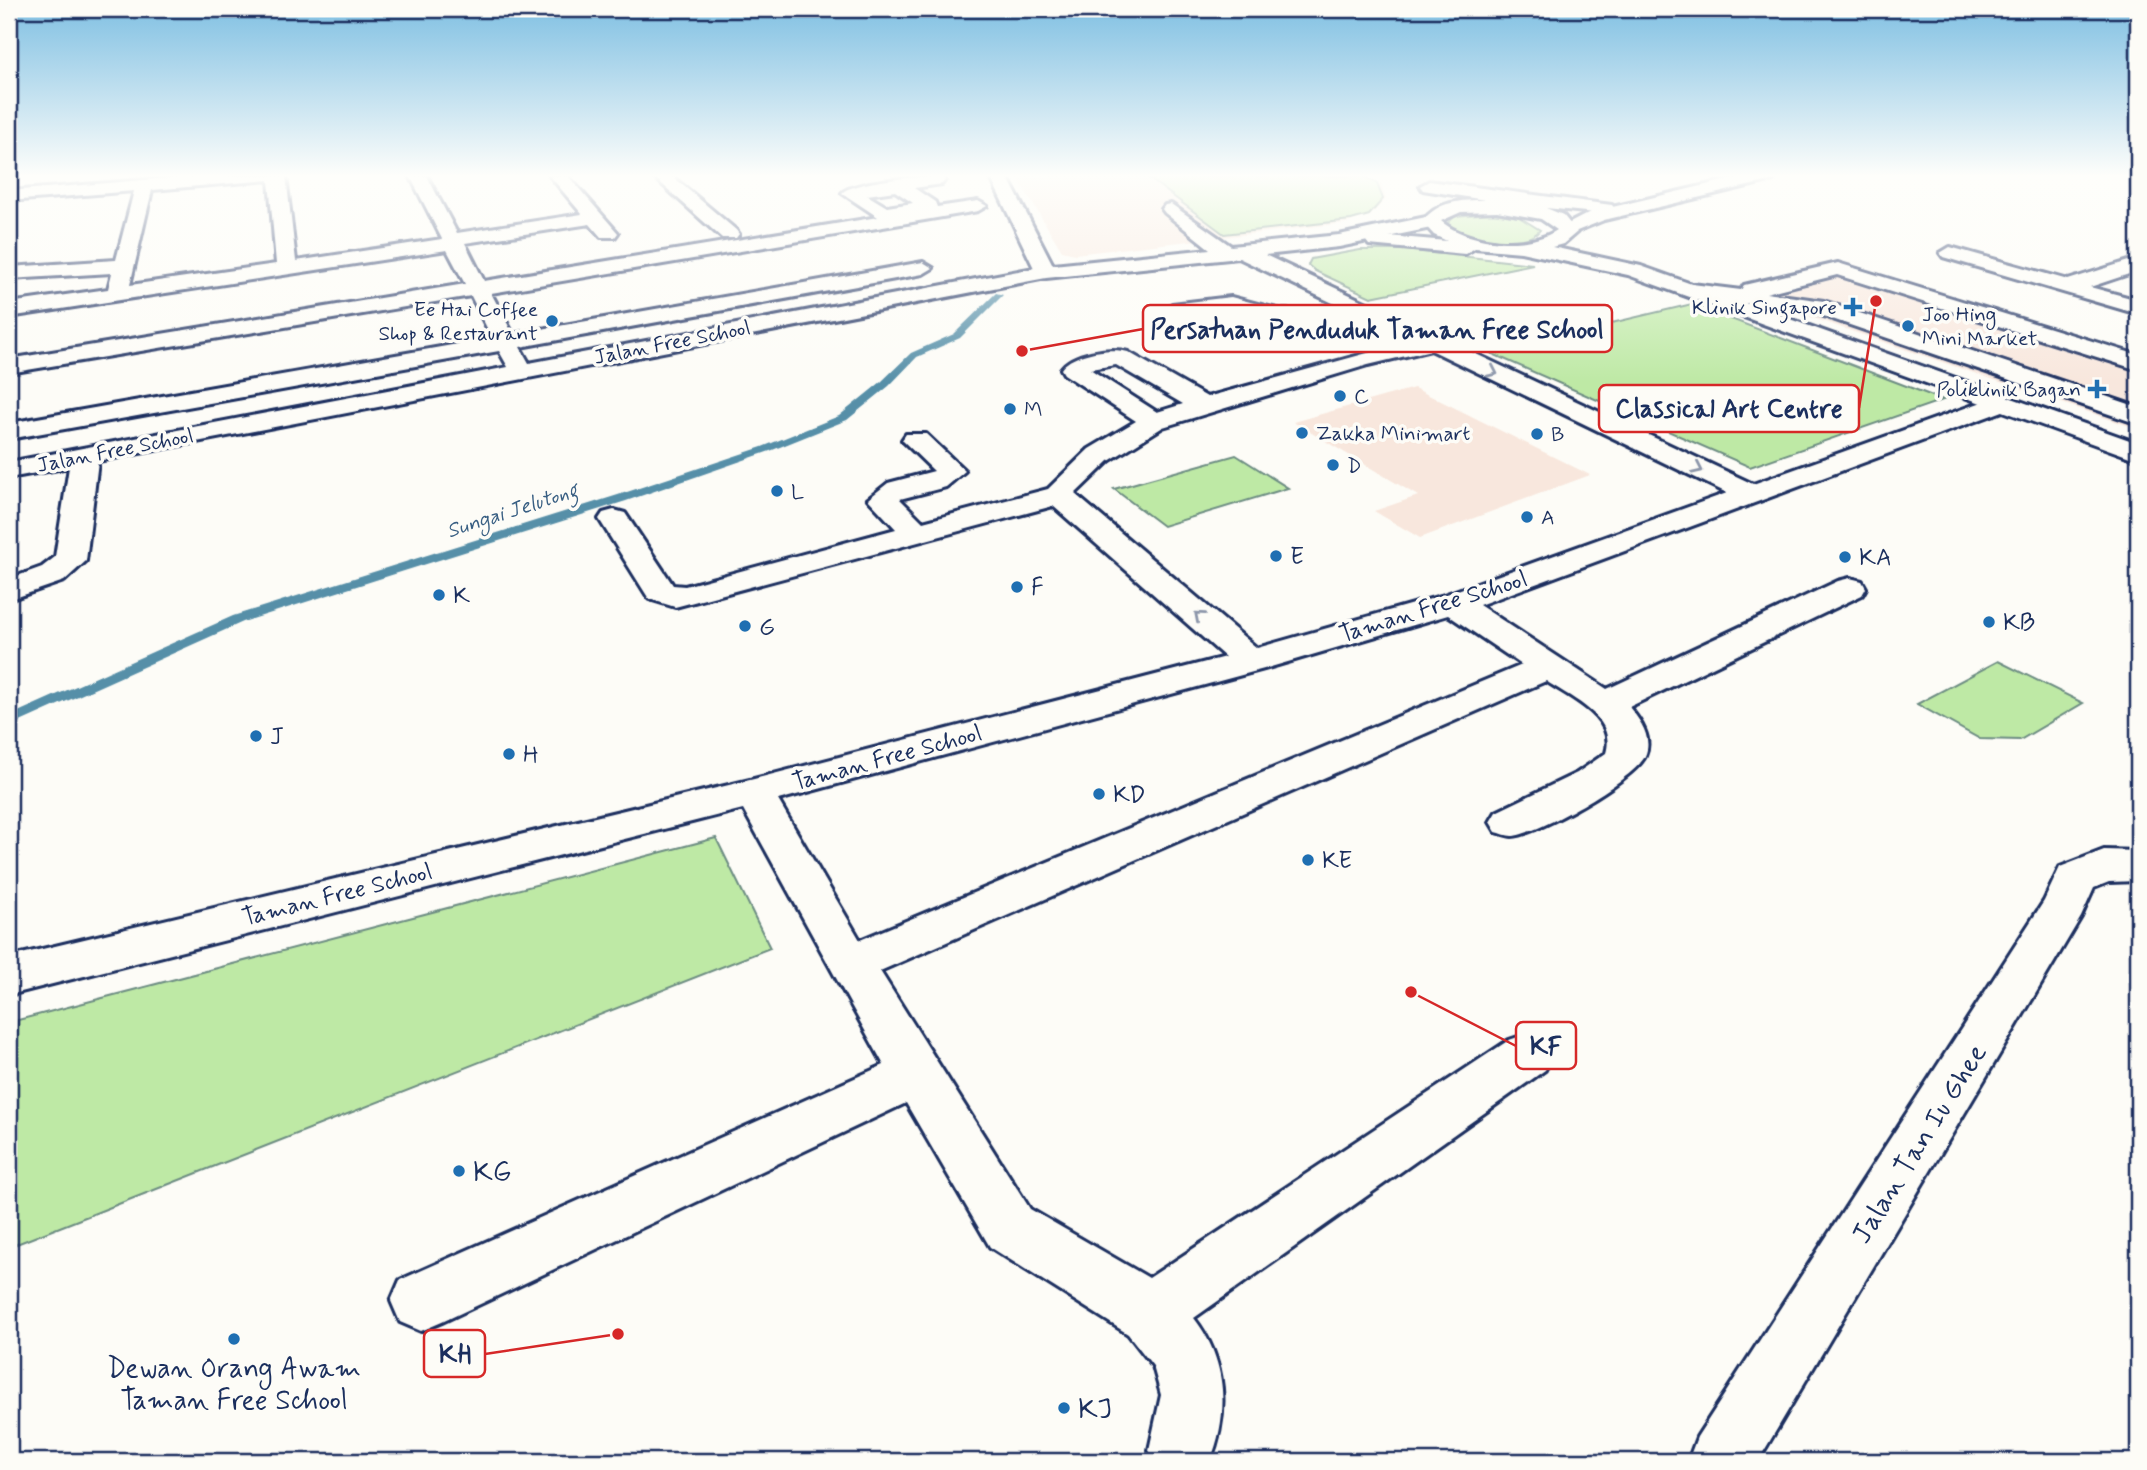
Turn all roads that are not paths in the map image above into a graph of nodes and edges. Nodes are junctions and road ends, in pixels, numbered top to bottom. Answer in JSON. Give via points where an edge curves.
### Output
{"nodes":[{"id":1,"x":129,"y":245,"type":"edge"},
{"id":2,"x":284,"y":245,"type":"edge"},
{"id":3,"x":433,"y":245,"type":"edge"},
{"id":4,"x":456,"y":245,"type":"edge"},
{"id":5,"x":618,"y":245,"type":"edge"},
{"id":6,"x":716,"y":245,"type":"edge"},
{"id":7,"x":741,"y":245,"type":"edge"},
{"id":8,"x":1031,"y":245,"type":"edge"},
{"id":9,"x":1223,"y":245,"type":"edge"},
{"id":10,"x":1300,"y":245,"type":"edge"},
{"id":11,"x":1440,"y":245,"type":"edge"},
{"id":12,"x":1504,"y":245,"type":"edge"},
{"id":13,"x":1534,"y":245,"type":"edge"},
{"id":14,"x":1581,"y":245,"type":"edge"},
{"id":15,"x":1595,"y":245,"type":"edge"},
{"id":16,"x":1520,"y":246,"type":"junction"},
{"id":17,"x":1033,"y":250,"type":"junction"},
{"id":18,"x":1232,"y":251,"type":"junction"},
{"id":19,"x":1950,"y":253,"type":"dead end"},
{"id":20,"x":1597,"y":257,"type":"junction"},
{"id":21,"x":1139,"y":260,"type":"junction"},
{"id":22,"x":634,"y":263,"type":"junction"},
{"id":23,"x":948,"y":264,"type":"dead end"},
{"id":24,"x":2138,"y":264,"type":"edge"},
{"id":25,"x":124,"y":266,"type":"junction"},
{"id":26,"x":287,"y":269,"type":"junction"},
{"id":27,"x":1046,"y":272,"type":"junction"},
{"id":28,"x":9,"y":273,"type":"edge"},
{"id":29,"x":175,"y":286,"type":"junction"},
{"id":30,"x":2068,"y":287,"type":"junction"},
{"id":31,"x":476,"y":289,"type":"junction"},
{"id":32,"x":1692,"y":290,"type":"junction"},
{"id":33,"x":792,"y":292,"type":"junction"},
{"id":34,"x":118,"y":294,"type":"junction"},
{"id":35,"x":1737,"y":295,"type":"junction"},
{"id":36,"x":1356,"y":306,"type":"junction"},
{"id":37,"x":2138,"y":307,"type":"edge"},
{"id":38,"x":1180,"y":309,"type":"dead end"},
{"id":39,"x":9,"y":310,"type":"edge"},
{"id":40,"x":169,"y":340,"type":"junction"},
{"id":41,"x":505,"y":342,"type":"junction"},
{"id":42,"x":1431,"y":342,"type":"junction"},
{"id":43,"x":2138,"y":363,"type":"edge"},
{"id":44,"x":9,"y":366,"type":"edge"},
{"id":45,"x":521,"y":371,"type":"junction"},
{"id":46,"x":1929,"y":376,"type":"junction"},
{"id":47,"x":2001,"y":402,"type":"junction"},
{"id":48,"x":1204,"y":406,"type":"junction"},
{"id":49,"x":2138,"y":416,"type":"edge"},
{"id":50,"x":1154,"y":421,"type":"junction"},
{"id":51,"x":1941,"y":425,"type":"junction"},
{"id":52,"x":9,"y":431,"type":"edge"},
{"id":53,"x":916,"y":440,"type":"dead end"},
{"id":54,"x":2138,"y":452,"type":"edge"},
{"id":55,"x":85,"y":456,"type":"junction"},
{"id":56,"x":9,"y":470,"type":"edge"},
{"id":57,"x":1752,"y":494,"type":"junction"},
{"id":58,"x":1058,"y":495,"type":"junction"},
{"id":59,"x":614,"y":519,"type":"dead end"},
{"id":60,"x":918,"y":534,"type":"junction"},
{"id":61,"x":1850,"y":588,"type":"dead end"},
{"id":62,"x":9,"y":590,"type":"edge"},
{"id":63,"x":1452,"y":603,"type":"junction"},
{"id":64,"x":1251,"y":660,"type":"junction"},
{"id":65,"x":1549,"y":667,"type":"junction"},
{"id":66,"x":1605,"y":704,"type":"junction"},
{"id":67,"x":754,"y":793,"type":"junction"},
{"id":68,"x":1511,"y":822,"type":"dead end"},
{"id":69,"x":2138,"y":866,"type":"edge"},
{"id":70,"x":850,"y":964,"type":"junction"},
{"id":71,"x":9,"y":976,"type":"edge"},
{"id":72,"x":1527,"y":1055,"type":"dead end"},
{"id":73,"x":918,"y":1073,"type":"junction"},
{"id":74,"x":421,"y":1301,"type":"dead end"},
{"id":75,"x":1150,"y":1313,"type":"junction"},
{"id":76,"x":1182,"y":1450,"type":"dead end"},
{"id":77,"x":1721,"y":1461,"type":"edge"}],
"edges":[{"from":1,"to":25,"type":"street"},
{"from":2,"to":26,"type":"street"},
{"from":3,"to":26,"type":"street"},
{"from":4,"to":31,"type":"street"},
{"from":5,"to":22,"type":"street"},
{"from":6,"to":22,"type":"street"},
{"from":7,"to":33,"type":"street"},
{"from":8,"to":17,"type":"street"},
{"from":9,"to":18,"type":"street"},
{"from":10,"to":18,"type":"street","name":"Jalan Free School"},
{"from":11,"to":20,"type":"street"},
{"from":12,"to":16,"type":"street"},
{"from":13,"to":16,"type":"street"},
{"from":14,"to":20,"type":"street"},
{"from":15,"to":20,"type":"street"},
{"from":16,"to":20,"type":"street"},
{"from":17,"to":21,"type":"street","via":[[1062,258]]},
{"from":17,"to":27,"type":"street"},
{"from":18,"to":21,"type":"street","name":"Jalan Free School"},
{"from":18,"to":36,"type":"street"},
{"from":19,"to":30,"type":"street"},
{"from":20,"to":32,"type":"street"},
{"from":21,"to":27,"type":"street","name":"Jalan Free School"},
{"from":22,"to":31,"type":"street"},
{"from":23,"to":33,"type":"street"},
{"from":24,"to":30,"type":"street"},
{"from":25,"to":28,"type":"street"},
{"from":25,"to":34,"type":"street"},
{"from":26,"to":29,"type":"street"},
{"from":27,"to":45,"type":"street","name":"Jalan Free School"},
{"from":29,"to":34,"type":"street"},
{"from":29,"to":40,"type":"street"},
{"from":30,"to":37,"type":"street"},
{"from":31,"to":40,"type":"street"},
{"from":31,"to":41,"type":"street"},
{"from":32,"to":35,"type":"street"},
{"from":32,"to":46,"type":"street"},
{"from":33,"to":41,"type":"street"},
{"from":34,"to":39,"type":"street"},
{"from":35,"to":43,"type":"street","via":[[1838,269]]},
{"from":35,"to":49,"type":"street","via":[[1821,308]]},
{"from":36,"to":38,"type":"street","via":[[1299,318],[1231,304]]},
{"from":36,"to":42,"type":"street"},
{"from":40,"to":44,"type":"street"},
{"from":41,"to":45,"type":"street"},
{"from":41,"to":52,"type":"street"},
{"from":42,"to":48,"type":"street"},
{"from":42,"to":57,"type":"street","one_way":true},
{"from":45,"to":55,"type":"street","name":"Jalan Free School"},
{"from":46,"to":47,"type":"street"},
{"from":46,"to":51,"type":"street","via":[[1949,394],[1951,402]]},
{"from":47,"to":51,"type":"street","name":"Taman Free School"},
{"from":47,"to":54,"type":"street"},
{"from":48,"to":50,"type":"street"},
{"from":48,"to":50,"type":"street","via":[[1120,357],[1073,369]]},
{"from":50,"to":58,"type":"street","via":[[1099,455]]},
{"from":51,"to":57,"type":"street","name":"Taman Free School"},
{"from":53,"to":60,"type":"street","via":[[951,471],[883,499]]},
{"from":55,"to":56,"type":"street","name":"Jalan Free School"},
{"from":55,"to":62,"type":"street","via":[[70,561],[53,574]]},
{"from":57,"to":63,"type":"street","name":"Taman Free School"},
{"from":58,"to":60,"type":"street"},
{"from":64,"to":58,"type":"street","one_way":true},
{"from":59,"to":60,"type":"street","via":[[656,587],[675,597]]},
{"from":61,"to":66,"type":"street"},
{"from":63,"to":64,"type":"street","name":"Taman Free School"},
{"from":63,"to":65,"type":"street"},
{"from":64,"to":67,"type":"street","name":"Taman Free School"},
{"from":65,"to":66,"type":"street"},
{"from":65,"to":70,"type":"street"},
{"from":66,"to":68,"type":"street","via":[[1623,721],[1628,742],[1625,759],[1608,773]]},
{"from":67,"to":70,"type":"street"},
{"from":67,"to":71,"type":"street","name":"Taman Free School"},
{"from":69,"to":77,"type":"street","name":"Jalan Tan Iu Ghee","via":[[2104,866],[2076,878],[2066,905]]},
{"from":70,"to":73,"type":"street"},
{"from":72,"to":75,"type":"street"},
{"from":73,"to":74,"type":"street"},
{"from":73,"to":75,"type":"street","via":[[1010,1228]]},
{"from":75,"to":76,"type":"street","via":[[1175,1343],[1188,1368],[1193,1395]]}]}
